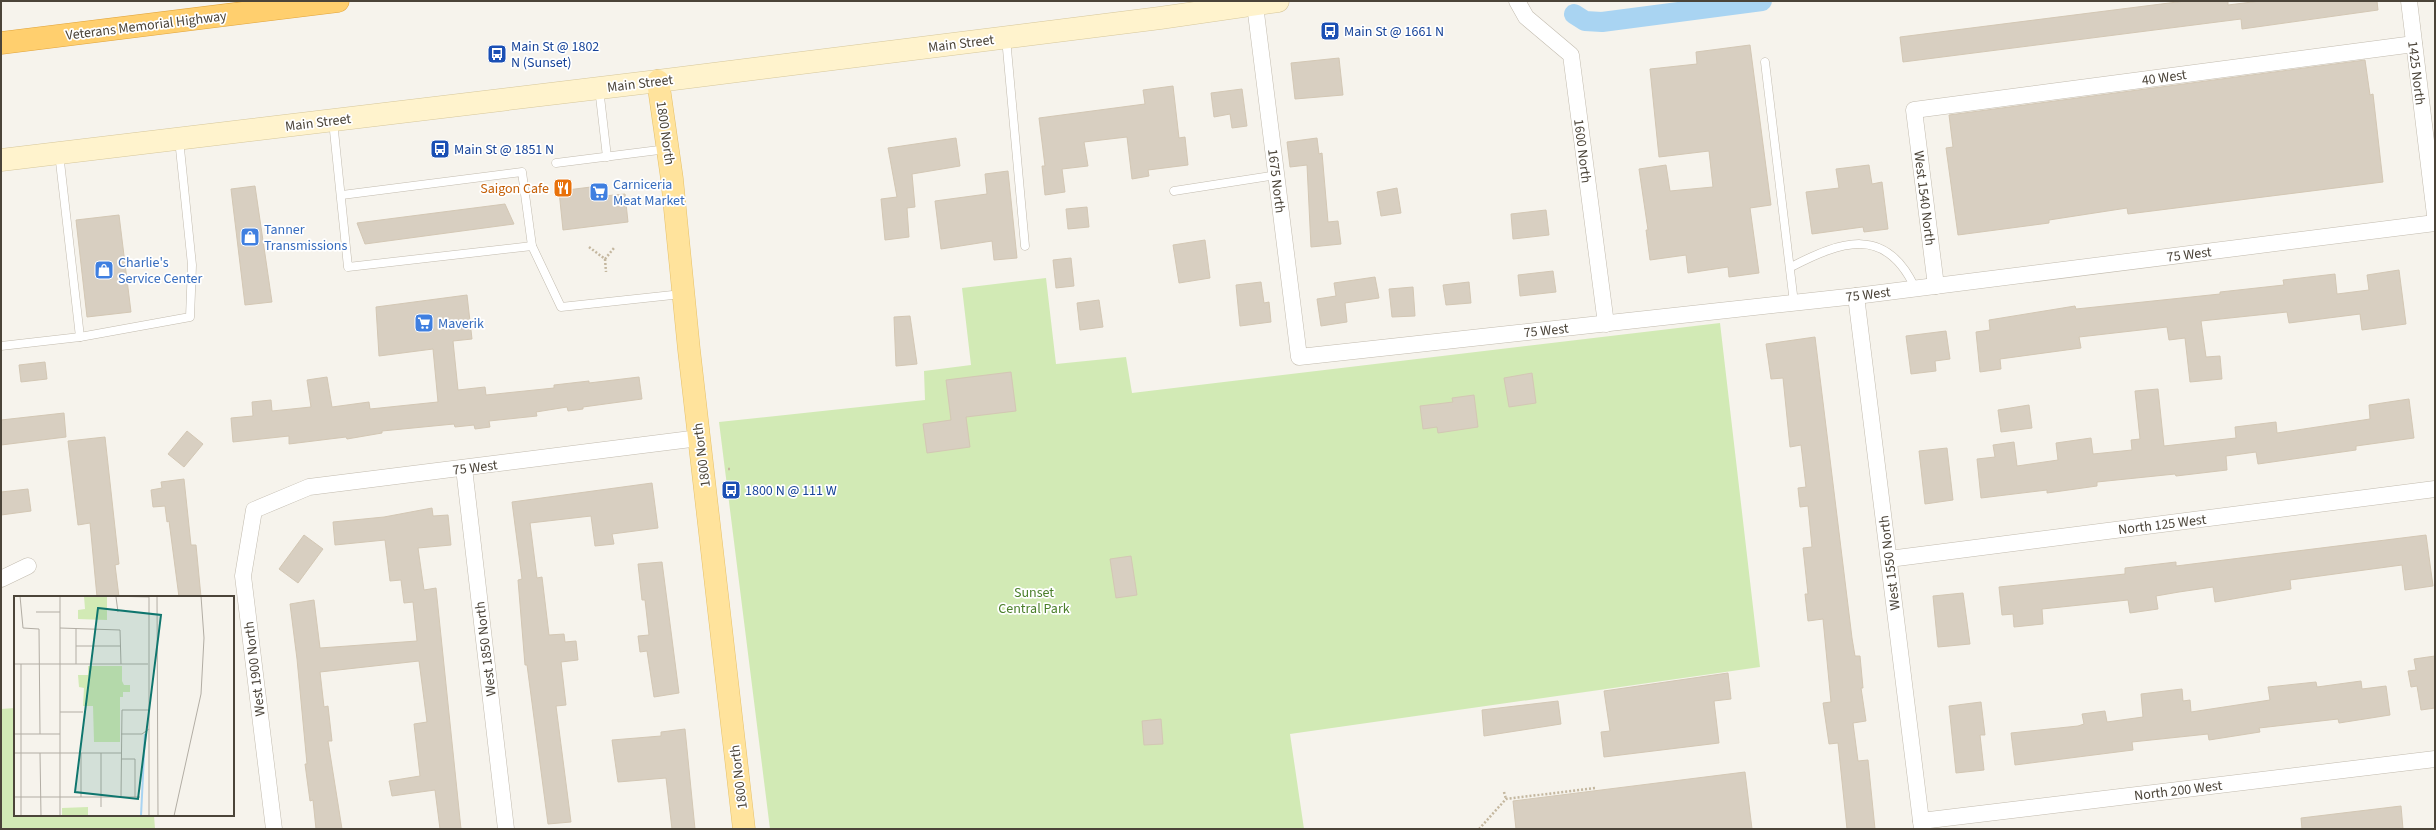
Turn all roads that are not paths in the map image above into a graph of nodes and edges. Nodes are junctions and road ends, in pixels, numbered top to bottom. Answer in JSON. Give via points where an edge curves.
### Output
{"nodes":[{"id":1,"x":338,"y":1,"type":"edge"},
{"id":2,"x":1278,"y":1,"type":"edge"},
{"id":3,"x":1516,"y":1,"type":"edge"},
{"id":4,"x":2409,"y":1,"type":"edge"},
{"id":5,"x":1255,"y":4,"type":"junction"},
{"id":6,"x":1006,"y":37,"type":"junction"},
{"id":7,"x":1,"y":43,"type":"edge"},
{"id":8,"x":2414,"y":44,"type":"junction"},
{"id":9,"x":1765,"y":62,"type":"dead end"},
{"id":10,"x":658,"y":81,"type":"junction"},
{"id":11,"x":599,"y":88,"type":"junction"},
{"id":12,"x":1914,"y":110,"type":"joint"},
{"id":13,"x":333,"y":120,"type":"junction"},
{"id":14,"x":178,"y":138,"type":"junction"},
{"id":15,"x":668,"y":149,"type":"junction"},
{"id":16,"x":59,"y":153,"type":"junction"},
{"id":17,"x":607,"y":157,"type":"junction"},
{"id":18,"x":1,"y":160,"type":"edge"},
{"id":19,"x":556,"y":163,"type":"dead end"},
{"id":20,"x":1277,"y":175,"type":"junction"},
{"id":21,"x":1174,"y":191,"type":"dead end"},
{"id":22,"x":342,"y":195,"type":"junction"},
{"id":23,"x":2435,"y":216,"type":"edge"},
{"id":24,"x":2435,"y":223,"type":"edge"},
{"id":25,"x":532,"y":246,"type":"junction"},
{"id":26,"x":1025,"y":246,"type":"dead end"},
{"id":27,"x":1790,"y":267,"type":"junction"},
{"id":28,"x":1936,"y":286,"type":"junction"},
{"id":29,"x":1915,"y":288,"type":"junction"},
{"id":30,"x":685,"y":294,"type":"junction"},
{"id":31,"x":1856,"y":296,"type":"junction"},
{"id":32,"x":1794,"y":303,"type":"junction"},
{"id":33,"x":1606,"y":324,"type":"junction"},
{"id":34,"x":80,"y":337,"type":"junction"},
{"id":35,"x":1,"y":346,"type":"edge"},
{"id":36,"x":1300,"y":357,"type":"joint"},
{"id":37,"x":699,"y":438,"type":"junction"},
{"id":38,"x":464,"y":468,"type":"junction"},
{"id":39,"x":2435,"y":490,"type":"edge"},
{"id":40,"x":254,"y":510,"type":"joint"},
{"id":41,"x":1888,"y":559,"type":"junction"},
{"id":42,"x":28,"y":566,"type":"dead end"},
{"id":43,"x":1,"y":579,"type":"edge"},
{"id":44,"x":2435,"y":759,"type":"edge"},
{"id":45,"x":1921,"y":825,"type":"edge"},
{"id":46,"x":274,"y":829,"type":"edge"},
{"id":47,"x":506,"y":829,"type":"edge"},
{"id":48,"x":744,"y":829,"type":"edge"}],
"edges":[{"from":1,"to":7,"type":"highway","name":"Veterans Memorial Highway"},
{"from":2,"to":5,"type":"main road","name":"Main Street"},
{"from":3,"to":33,"type":"street","name":"1600 North","via":[[1526,17],[1571,55]]},
{"from":4,"to":8,"type":"street","name":"1425 North"},
{"from":5,"to":6,"type":"main road","name":"Main Street"},
{"from":5,"to":20,"type":"street","name":"1675 North"},
{"from":6,"to":10,"type":"main road","name":"Main Street"},
{"from":6,"to":26,"type":"lane"},
{"from":8,"to":12,"type":"street","name":"40 West"},
{"from":8,"to":23,"type":"street","name":"1425 North"},
{"from":9,"to":27,"type":"lane"},
{"from":10,"to":11,"type":"main road","name":"Main Street"},
{"from":10,"to":15,"type":"main road","name":"1800 North"},
{"from":11,"to":13,"type":"main road","name":"Main Street"},
{"from":11,"to":17,"type":"lane"},
{"from":12,"to":28,"type":"street","name":"West 1540 North"},
{"from":13,"to":14,"type":"main road","name":"Main Street"},
{"from":13,"to":22,"type":"lane"},
{"from":14,"to":16,"type":"main road","name":"Main Street"},
{"from":14,"to":34,"type":"lane","via":[[192,264],[190,317]]},
{"from":15,"to":17,"type":"lane"},
{"from":15,"to":30,"type":"main road","name":"1800 North"},
{"from":16,"to":18,"type":"main road","name":"Main Street"},
{"from":16,"to":34,"type":"lane"},
{"from":17,"to":19,"type":"lane"},
{"from":20,"to":21,"type":"lane"},
{"from":20,"to":36,"type":"street","name":"1675 North"},
{"from":22,"to":25,"type":"lane","via":[[522,172]]},
{"from":22,"to":25,"type":"lane","via":[[348,267]]},
{"from":24,"to":28,"type":"street","name":"75 West"},
{"from":25,"to":30,"type":"lane","via":[[561,307]]},
{"from":27,"to":29,"type":"lane","via":[[1822,251],[1863,244],[1893,254],[1907,271]]},
{"from":27,"to":32,"type":"lane"},
{"from":28,"to":29,"type":"street","name":"75 West"},
{"from":29,"to":31,"type":"street","name":"75 West"},
{"from":30,"to":37,"type":"main road","name":"1800 North"},
{"from":31,"to":32,"type":"street","name":"75 West"},
{"from":31,"to":41,"type":"street","name":"West 1550 North"},
{"from":32,"to":33,"type":"street","name":"75 West"},
{"from":33,"to":36,"type":"street","name":"75 West"},
{"from":34,"to":35,"type":"lane"},
{"from":37,"to":38,"type":"street","name":"75 West"},
{"from":37,"to":48,"type":"main road","name":"1800 North"},
{"from":38,"to":40,"type":"street","name":"75 West","via":[[309,487]]},
{"from":38,"to":47,"type":"street","name":"West 1850 North"},
{"from":39,"to":41,"type":"street","name":"North 125 West"},
{"from":40,"to":46,"type":"street","name":"West 1900 North","via":[[243,576]]},
{"from":41,"to":45,"type":"street","name":"West 1550 North"},
{"from":42,"to":43,"type":"street"},
{"from":44,"to":45,"type":"street","name":"North 200 West"}]}
